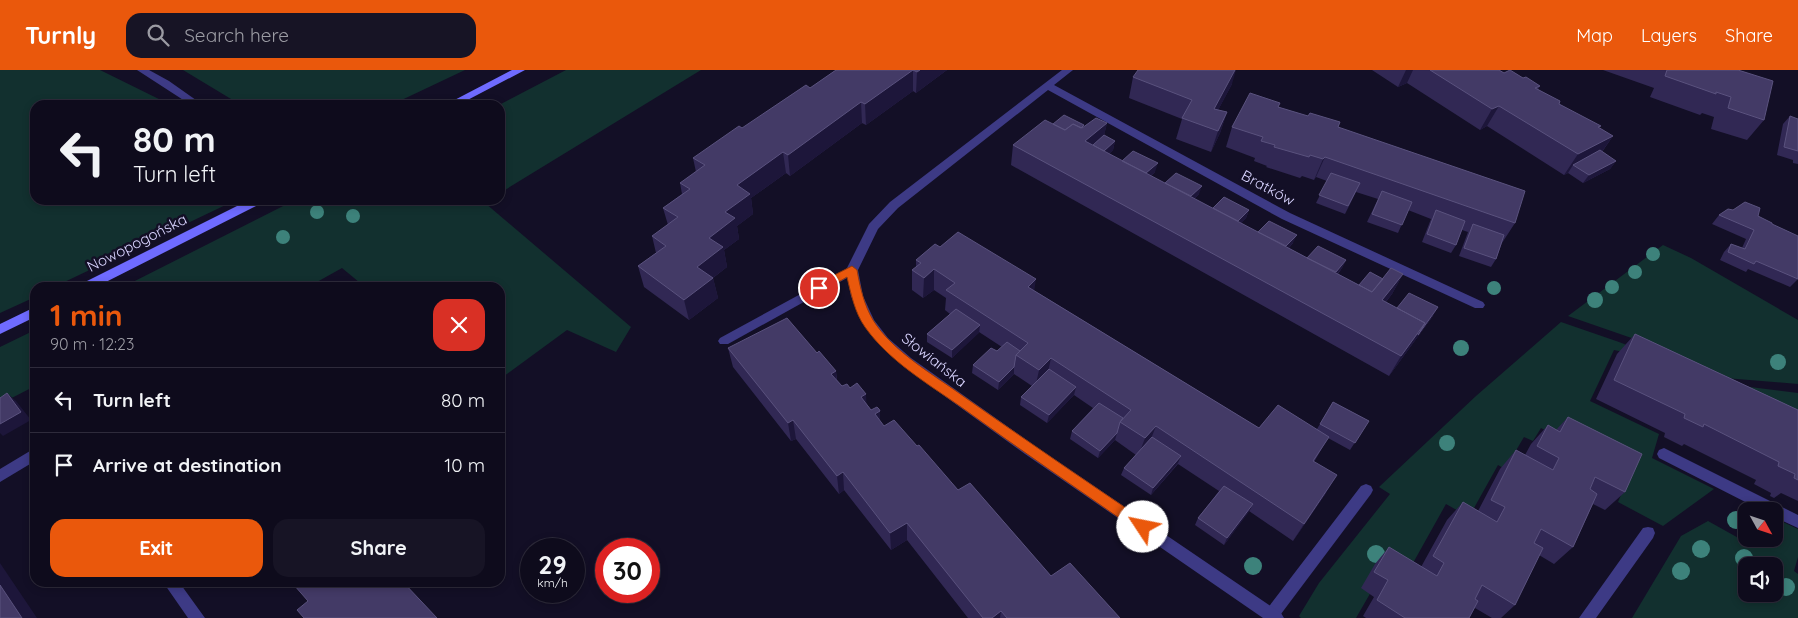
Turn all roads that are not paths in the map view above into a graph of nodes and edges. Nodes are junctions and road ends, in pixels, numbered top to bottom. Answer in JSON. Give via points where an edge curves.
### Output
{"nodes":[{"id":1,"x":142,"y":70,"type":"edge"},
{"id":2,"x":520,"y":70,"type":"edge"},
{"id":3,"x":1068,"y":70,"type":"edge"},
{"id":4,"x":1048,"y":86,"type":"junction"},
{"id":5,"x":191,"y":100,"type":"edge"},
{"id":6,"x":460,"y":100,"type":"edge"},
{"id":7,"x":248,"y":205,"type":"edge"},
{"id":8,"x":852,"y":270,"type":"junction"},
{"id":9,"x":95,"y":282,"type":"edge"},
{"id":10,"x":1479,"y":305,"type":"dead end"},
{"id":11,"x":30,"y":314,"type":"edge"},
{"id":12,"x":0,"y":329,"type":"edge"},
{"id":13,"x":724,"y":341,"type":"dead end"},
{"id":14,"x":1664,"y":454,"type":"dead end"},
{"id":15,"x":30,"y":457,"type":"edge"},
{"id":16,"x":0,"y":476,"type":"edge"},
{"id":17,"x":1366,"y":490,"type":"dead end"},
{"id":18,"x":1798,"y":522,"type":"edge"},
{"id":19,"x":1648,"y":533,"type":"dead end"},
{"id":20,"x":174,"y":587,"type":"edge"},
{"id":21,"x":1274,"y":616,"type":"edge"},
{"id":22,"x":196,"y":618,"type":"edge"},
{"id":23,"x":1587,"y":618,"type":"edge"}],
"edges":[{"from":1,"to":5,"type":"street"},
{"from":2,"to":6,"type":"street"},
{"from":3,"to":4,"type":"street"},
{"from":4,"to":8,"type":"street","via":[[894,205],[873,227]]},
{"from":4,"to":10,"type":"street","name":"Bratków","via":[[1286,216]]},
{"from":7,"to":9,"type":"street","name":"Nowopogońska"},
{"from":8,"to":13,"type":"street"},
{"from":8,"to":21,"type":"street","name":"Słowiańska","via":[[856,296],[868,323],[907,362]]},
{"from":11,"to":12,"type":"street"},
{"from":14,"to":18,"type":"street"},
{"from":15,"to":16,"type":"street"},
{"from":17,"to":21,"type":"street"},
{"from":19,"to":23,"type":"street"},
{"from":20,"to":22,"type":"street"}]}
